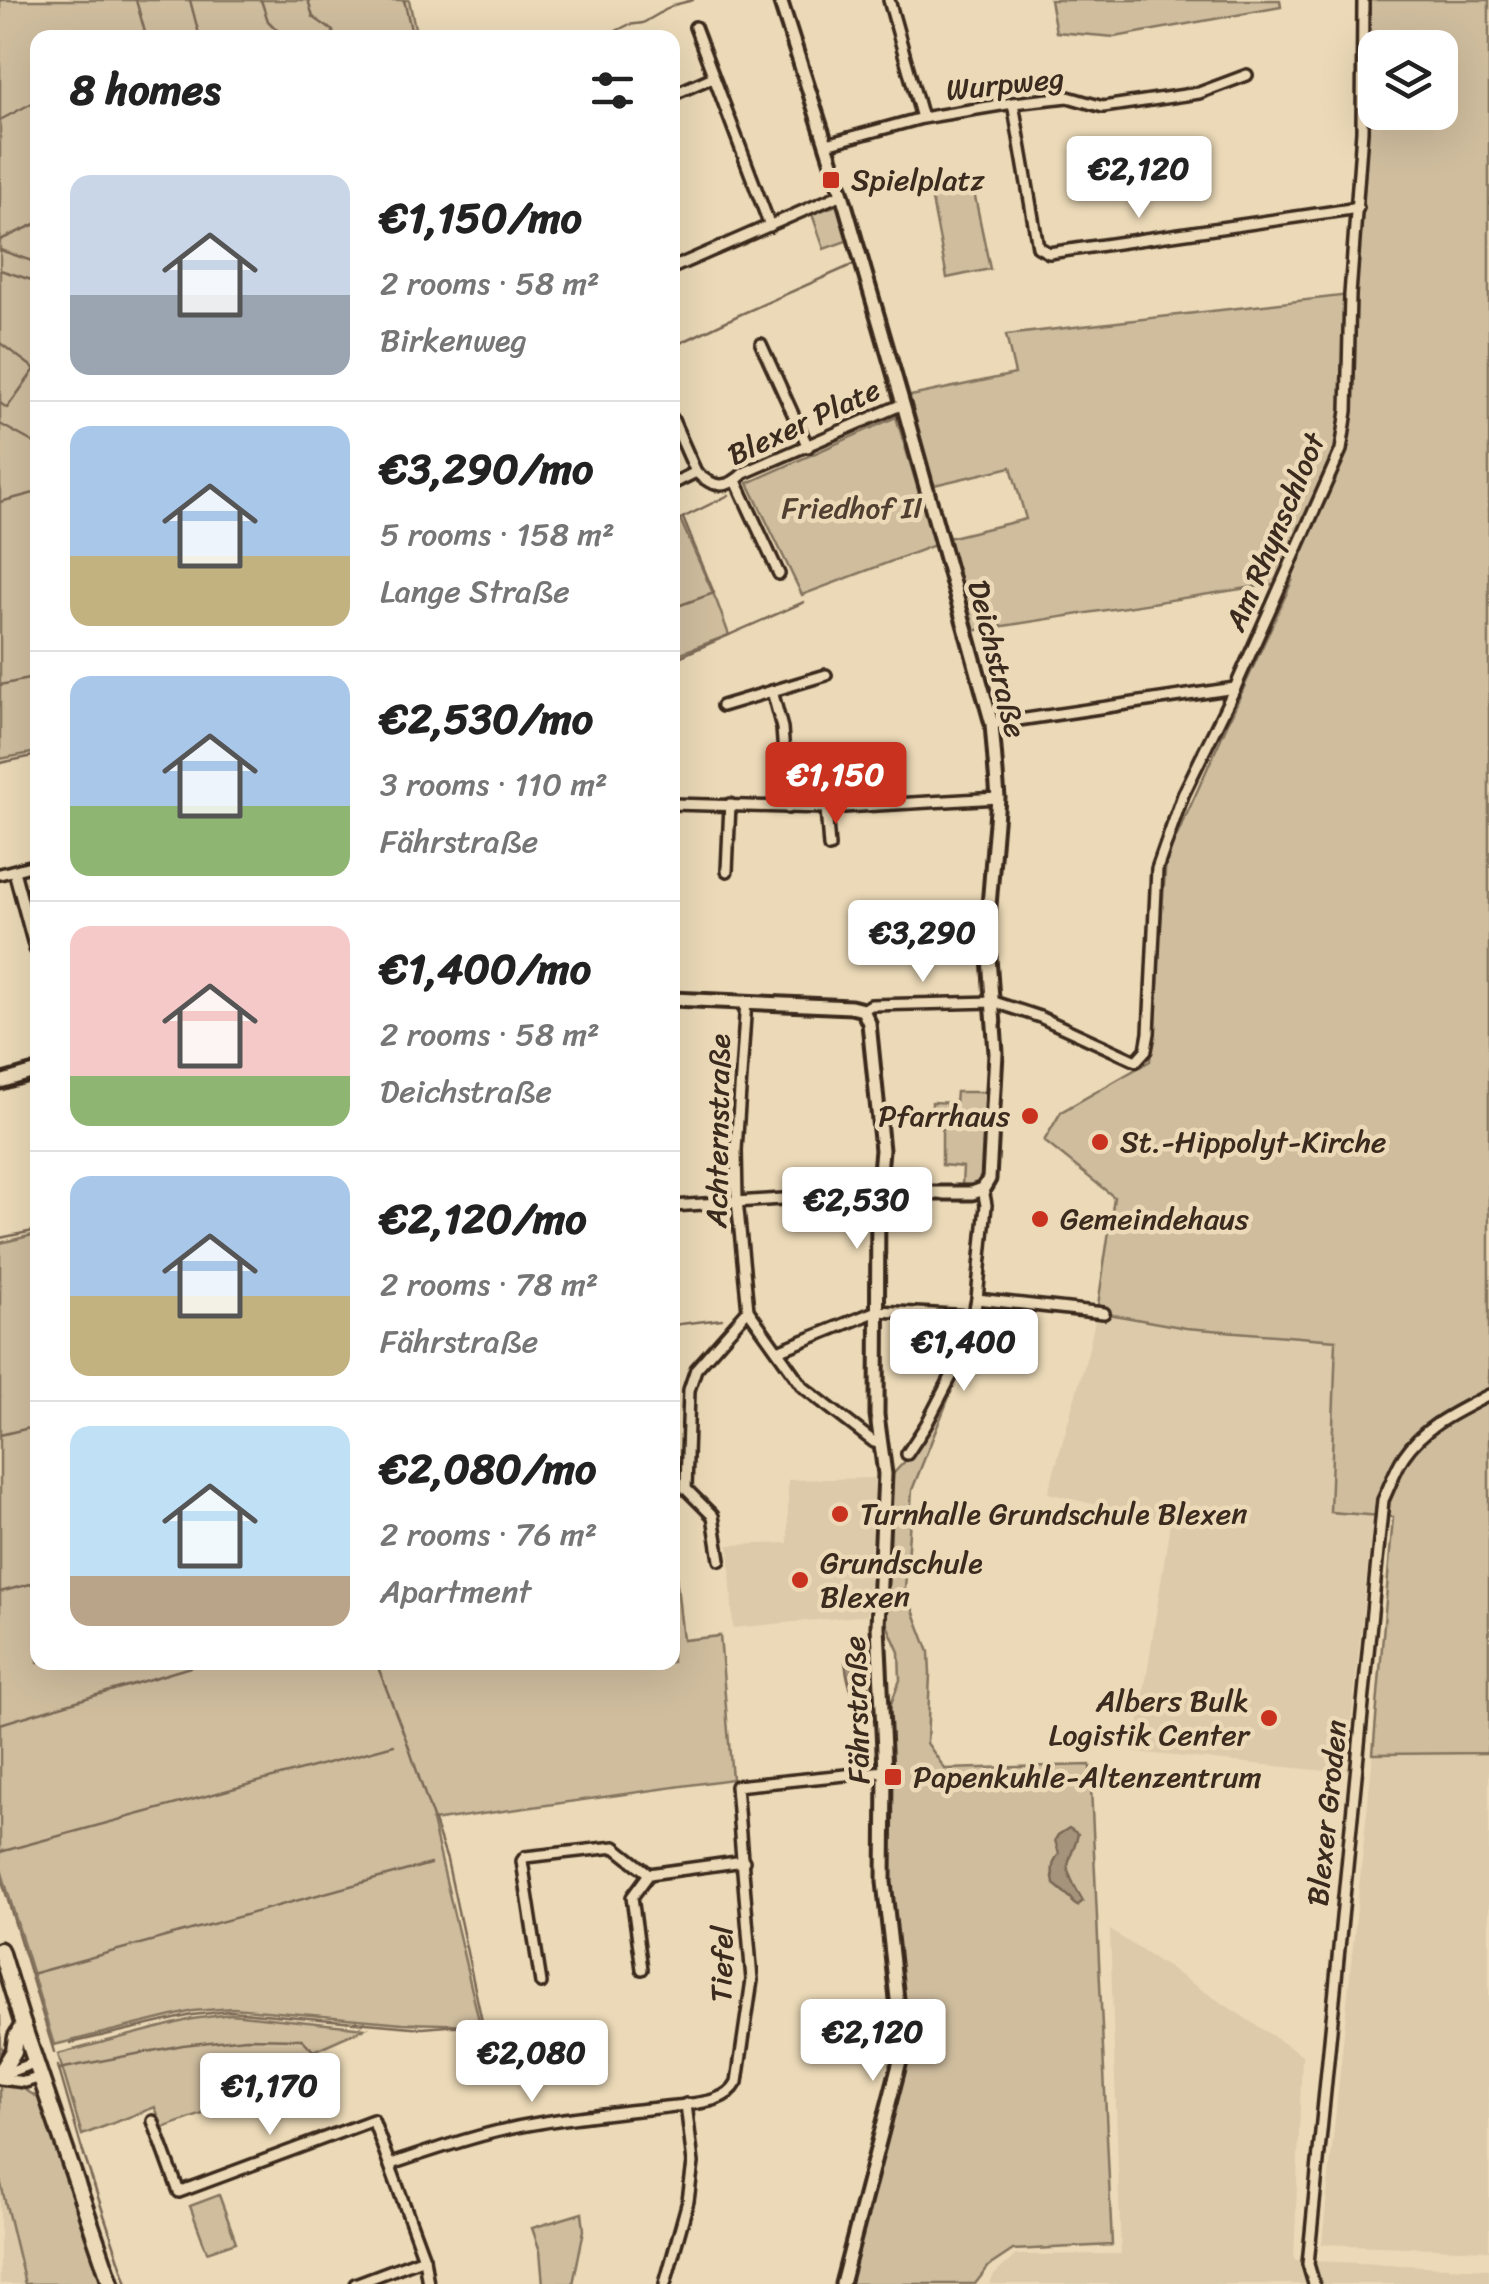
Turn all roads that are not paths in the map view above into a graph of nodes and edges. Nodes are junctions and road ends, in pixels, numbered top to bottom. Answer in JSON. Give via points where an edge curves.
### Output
{"nodes":[{"id":1,"x":780,"y":0,"type":"edge"},
{"id":2,"x":889,"y":0,"type":"edge"},
{"id":3,"x":1363,"y":0,"type":"edge"},
{"id":4,"x":695,"y":28,"type":"dead end"},
{"id":5,"x":1247,"y":75,"type":"dead end"},
{"id":6,"x":714,"y":77,"type":"junction"},
{"id":7,"x":680,"y":92,"type":"edge"},
{"id":8,"x":1014,"y":103,"type":"junction"},
{"id":9,"x":922,"y":118,"type":"junction"},
{"id":10,"x":826,"y":144,"type":"junction"},
{"id":11,"x":842,"y":194,"type":"junction"},
{"id":12,"x":1358,"y":208,"type":"junction"},
{"id":13,"x":770,"y":226,"type":"junction"},
{"id":14,"x":680,"y":265,"type":"edge"},
{"id":15,"x":761,"y":344,"type":"dead end"},
{"id":16,"x":904,"y":404,"type":"junction"},
{"id":17,"x":680,"y":436,"type":"edge"},
{"id":18,"x":808,"y":447,"type":"junction"},
{"id":19,"x":696,"y":472,"type":"junction"},
{"id":20,"x":680,"y":480,"type":"edge"},
{"id":21,"x":736,"y":481,"type":"junction"},
{"id":22,"x":779,"y":574,"type":"dead end"},
{"id":23,"x":826,"y":675,"type":"dead end"},
{"id":24,"x":1235,"y":688,"type":"junction"},
{"id":25,"x":772,"y":691,"type":"junction"},
{"id":26,"x":722,"y":706,"type":"dead end"},
{"id":27,"x":992,"y":724,"type":"junction"},
{"id":28,"x":998,"y":798,"type":"junction"},
{"id":29,"x":680,"y":804,"type":"edge"},
{"id":30,"x":730,"y":804,"type":"junction"},
{"id":31,"x":788,"y":808,"type":"junction"},
{"id":32,"x":826,"y":808,"type":"junction"},
{"id":33,"x":830,"y":846,"type":"dead end"},
{"id":34,"x":30,"y":866,"type":"edge"},
{"id":35,"x":14,"y":871,"type":"junction"},
{"id":36,"x":728,"y":871,"type":"dead end"},
{"id":37,"x":0,"y":874,"type":"edge"},
{"id":38,"x":30,"y":930,"type":"edge"},
{"id":39,"x":680,"y":999,"type":"edge"},
{"id":40,"x":746,"y":1002,"type":"junction"},
{"id":41,"x":994,"y":1002,"type":"junction"},
{"id":42,"x":863,"y":1010,"type":"junction"},
{"id":43,"x":30,"y":1073,"type":"edge"},
{"id":44,"x":0,"y":1082,"type":"edge"},
{"id":45,"x":983,"y":1189,"type":"junction"},
{"id":46,"x":878,"y":1193,"type":"junction"},
{"id":47,"x":737,"y":1200,"type":"junction"},
{"id":48,"x":680,"y":1205,"type":"edge"},
{"id":49,"x":976,"y":1300,"type":"junction"},
{"id":50,"x":748,"y":1310,"type":"junction"},
{"id":51,"x":877,"y":1310,"type":"junction"},
{"id":52,"x":1104,"y":1313,"type":"dead end"},
{"id":53,"x":972,"y":1316,"type":"junction"},
{"id":54,"x":778,"y":1351,"type":"junction"},
{"id":55,"x":1489,"y":1395,"type":"edge"},
{"id":56,"x":881,"y":1444,"type":"junction"},
{"id":57,"x":908,"y":1454,"type":"dead end"},
{"id":58,"x":720,"y":1560,"type":"dead end"},
{"id":59,"x":885,"y":1771,"type":"junction"},
{"id":60,"x":744,"y":1861,"type":"junction"},
{"id":61,"x":649,"y":1874,"type":"junction"},
{"id":62,"x":0,"y":1950,"type":"edge"},
{"id":63,"x":642,"y":1968,"type":"dead end"},
{"id":64,"x":541,"y":1984,"type":"dead end"},
{"id":65,"x":23,"y":2025,"type":"junction"},
{"id":66,"x":38,"y":2070,"type":"junction"},
{"id":67,"x":0,"y":2076,"type":"edge"},
{"id":68,"x":686,"y":2104,"type":"junction"},
{"id":69,"x":153,"y":2120,"type":"dead end"},
{"id":70,"x":390,"y":2164,"type":"junction"},
{"id":71,"x":424,"y":2258,"type":"junction"},
{"id":72,"x":111,"y":2284,"type":"edge"},
{"id":73,"x":355,"y":2284,"type":"edge"},
{"id":74,"x":428,"y":2284,"type":"edge"},
{"id":75,"x":665,"y":2284,"type":"edge"},
{"id":76,"x":842,"y":2284,"type":"edge"},
{"id":77,"x":1314,"y":2284,"type":"edge"}],
"edges":[{"from":1,"to":10,"type":"street","name":"Deichstraße"},
{"from":2,"to":9,"type":"street"},
{"from":3,"to":12,"type":"street","name":"Am Rhynschloot"},
{"from":4,"to":6,"type":"street"},
{"from":5,"to":8,"type":"street","name":"Wurpweg","via":[[1199,93],[1103,107],[1068,96]]},
{"from":6,"to":7,"type":"street"},
{"from":6,"to":13,"type":"street"},
{"from":8,"to":9,"type":"street","name":"Wurpweg"},
{"from":8,"to":12,"type":"street","via":[[1038,247],[1049,253]]},
{"from":9,"to":10,"type":"street","name":"Wurpweg"},
{"from":10,"to":11,"type":"street","name":"Deichstraße"},
{"from":11,"to":13,"type":"street"},
{"from":11,"to":16,"type":"street","name":"Deichstraße"},
{"from":12,"to":24,"type":"street","name":"Am Rhynschloot","via":[[1341,450]]},
{"from":13,"to":14,"type":"street"},
{"from":15,"to":18,"type":"street"},
{"from":16,"to":18,"type":"street","name":"Blexer Plate"},
{"from":16,"to":27,"type":"street","name":"Deichstraße"},
{"from":17,"to":19,"type":"street"},
{"from":18,"to":21,"type":"street","name":"Blexer Plate"},
{"from":19,"to":20,"type":"street","name":"Blexer Plate"},
{"from":19,"to":21,"type":"street","name":"Blexer Plate","via":[[718,487]]},
{"from":21,"to":22,"type":"street"},
{"from":23,"to":25,"type":"street"},
{"from":24,"to":27,"type":"street"},
{"from":24,"to":41,"type":"street","name":"Am Rhynschloot","via":[[1182,794],[1156,869],[1146,1050],[1136,1060]]},
{"from":25,"to":26,"type":"street"},
{"from":25,"to":31,"type":"street"},
{"from":27,"to":28,"type":"street","name":"Deichstraße"},
{"from":28,"to":32,"type":"street"},
{"from":28,"to":41,"type":"street","name":"Deichstraße","via":[[987,930]]},
{"from":29,"to":30,"type":"street"},
{"from":30,"to":31,"type":"street"},
{"from":30,"to":36,"type":"street"},
{"from":31,"to":32,"type":"street"},
{"from":32,"to":33,"type":"street"},
{"from":34,"to":35,"type":"street"},
{"from":35,"to":37,"type":"street"},
{"from":35,"to":38,"type":"street"},
{"from":39,"to":40,"type":"street"},
{"from":40,"to":42,"type":"street"},
{"from":40,"to":47,"type":"street","name":"Achternstraße"},
{"from":41,"to":42,"type":"street"},
{"from":41,"to":45,"type":"street","name":"Deichstraße","via":[[993,1140]]},
{"from":42,"to":46,"type":"street","name":"Fährstraße","via":[[879,1116]]},
{"from":43,"to":44,"type":"street"},
{"from":45,"to":46,"type":"street"},
{"from":45,"to":49,"type":"street","name":"Deichstraße"},
{"from":46,"to":47,"type":"street"},
{"from":46,"to":51,"type":"street","name":"Fährstraße"},
{"from":47,"to":48,"type":"street"},
{"from":47,"to":50,"type":"street","name":"Achternstraße"},
{"from":49,"to":52,"type":"street"},
{"from":49,"to":53,"type":"street","name":"Deichstraße"},
{"from":50,"to":54,"type":"street"},
{"from":50,"to":58,"type":"street","via":[[696,1368],[689,1390],[686,1489],[713,1516]]},
{"from":51,"to":53,"type":"street"},
{"from":51,"to":54,"type":"street"},
{"from":51,"to":56,"type":"street","name":"Fährstraße"},
{"from":53,"to":57,"type":"street","name":"Deichstraße","via":[[968,1346]]},
{"from":54,"to":56,"type":"street","via":[[803,1386]]},
{"from":55,"to":77,"type":"street","name":"Blexer Groden","via":[[1415,1442],[1384,1500],[1308,2264]]},
{"from":56,"to":59,"type":"street","name":"Fährstraße","via":[[878,1626]]},
{"from":59,"to":60,"type":"street","name":"Tiefel","via":[[736,1786]]},
{"from":59,"to":76,"type":"street","name":"Fährstraße","via":[[884,1882],[901,2057]]},
{"from":60,"to":61,"type":"street"},
{"from":60,"to":68,"type":"street","name":"Tiefel","via":[[752,1980],[738,2082],[723,2098]]},
{"from":61,"to":63,"type":"street","via":[[632,1898]]},
{"from":61,"to":64,"type":"street","via":[[615,1847],[524,1857]]},
{"from":62,"to":65,"type":"main road"},
{"from":65,"to":66,"type":"main road"},
{"from":65,"to":67,"type":"main road"},
{"from":66,"to":67,"type":"street"},
{"from":66,"to":67,"type":"street","via":[[26,2082]]},
{"from":66,"to":72,"type":"main road"},
{"from":68,"to":70,"type":"street","name":"Tiefel","via":[[537,2123]]},
{"from":68,"to":75,"type":"street","via":[[688,2201]]},
{"from":69,"to":70,"type":"street","via":[[179,2192],[374,2120]]},
{"from":70,"to":71,"type":"street"},
{"from":71,"to":73,"type":"street"},
{"from":71,"to":74,"type":"street"}]}
